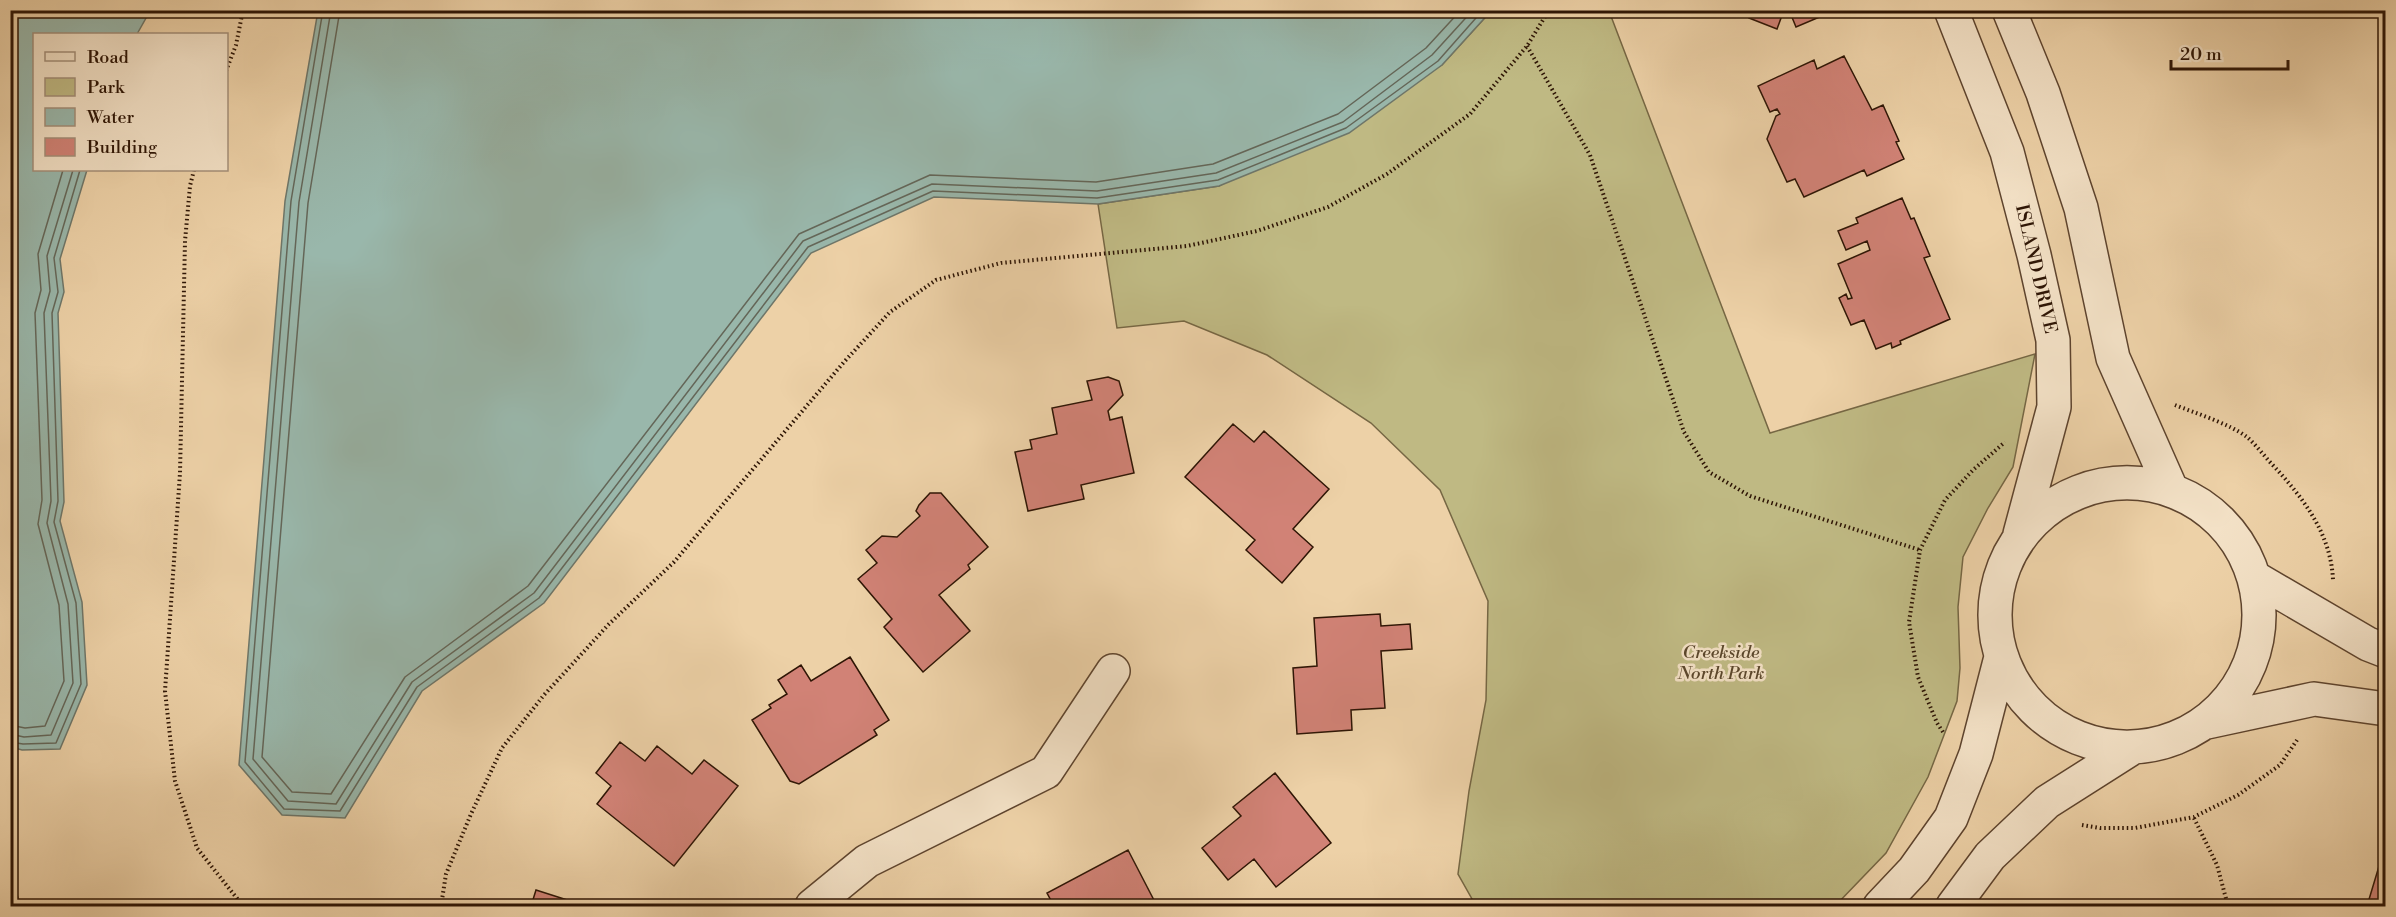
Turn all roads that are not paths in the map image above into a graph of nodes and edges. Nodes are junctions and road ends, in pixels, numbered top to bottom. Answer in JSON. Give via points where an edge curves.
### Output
{"nodes":[{"id":1,"x":1951,"y":10,"type":"edge"},
{"id":2,"x":2009,"y":10,"type":"edge"},
{"id":3,"x":2171,"y":489,"type":"junction"},
{"id":4,"x":2019,"y":536,"type":"junction"},
{"id":5,"x":2255,"y":578,"type":"junction"},
{"id":6,"x":2385,"y":651,"type":"edge"},
{"id":7,"x":2001,"y":657,"type":"junction"},
{"id":8,"x":1113,"y":671,"type":"dead end"},
{"id":9,"x":2385,"y":710,"type":"edge"},
{"id":10,"x":2207,"y":722,"type":"junction"},
{"id":11,"x":2132,"y":748,"type":"junction"},
{"id":12,"x":812,"y":906,"type":"edge"},
{"id":13,"x":1880,"y":906,"type":"edge"},
{"id":14,"x":1953,"y":906,"type":"edge"}],
"edges":[{"from":1,"to":4,"type":"street","name":"ISLAND DRIVE","via":[[2007,152],[2053,340],[2054,406]]},
{"from":2,"to":3,"type":"street","via":[[2043,93],[2081,208],[2113,357]]},
{"from":3,"to":4,"type":"street","via":[[2129,481],[2087,487],[2049,506]]},
{"from":3,"to":5,"type":"street","via":[[2208,509],[2237,540]]},
{"from":4,"to":7,"type":"street","via":[[2000,573],[1994,615]]},
{"from":5,"to":6,"type":"street"},
{"from":5,"to":10,"type":"street","via":[[2260,618],[2253,658],[2234,693]]},
{"from":7,"to":11,"type":"street","via":[[2021,695],[2051,724],[2090,743]]},
{"from":7,"to":13,"type":"street","via":[[1976,754],[1951,818],[1914,870]]},
{"from":8,"to":12,"type":"street","via":[[1046,772],[867,861]]},
{"from":9,"to":10,"type":"street","via":[[2314,699]]},
{"from":10,"to":11,"type":"street","via":[[2171,741]]},
{"from":11,"to":14,"type":"street","via":[[2047,802],[1990,856]]}]}
